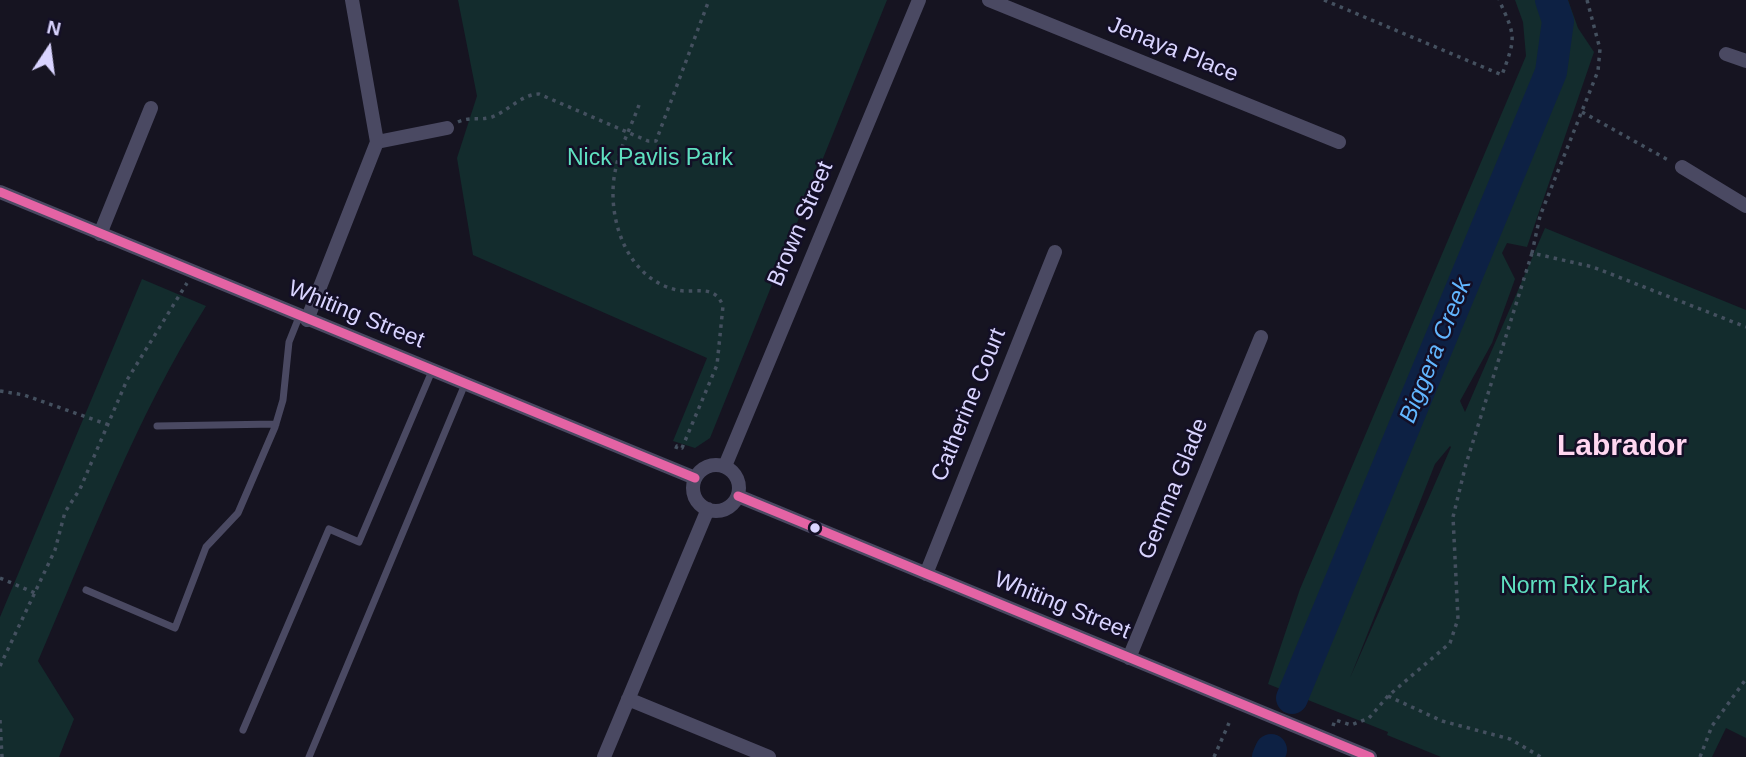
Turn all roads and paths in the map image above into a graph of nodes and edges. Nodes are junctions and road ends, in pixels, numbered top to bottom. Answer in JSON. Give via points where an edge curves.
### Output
{"nodes":[{"id":1,"x":352,"y":0,"type":"edge"},
{"id":2,"x":709,"y":0,"type":"edge"},
{"id":3,"x":919,"y":0,"type":"edge"},
{"id":4,"x":989,"y":0,"type":"edge"},
{"id":5,"x":1324,"y":0,"type":"edge"},
{"id":6,"x":1499,"y":0,"type":"edge"},
{"id":7,"x":1587,"y":0,"type":"edge"},
{"id":8,"x":1726,"y":54,"type":"dead end"},
{"id":9,"x":1746,"y":61,"type":"edge"},
{"id":10,"x":639,"y":105,"type":"dead end"},
{"id":11,"x":151,"y":108,"type":"dead end"},
{"id":12,"x":1582,"y":112,"type":"junction"},
{"id":13,"x":447,"y":128,"type":"joint"},
{"id":14,"x":629,"y":133,"type":"junction"},
{"id":15,"x":377,"y":142,"type":"junction"},
{"id":16,"x":1339,"y":142,"type":"dead end"},
{"id":17,"x":1682,"y":167,"type":"joint"},
{"id":18,"x":0,"y":192,"type":"edge"},
{"id":19,"x":1746,"y":206,"type":"edge"},
{"id":20,"x":100,"y":234,"type":"junction"},
{"id":21,"x":1055,"y":253,"type":"dead end"},
{"id":22,"x":1532,"y":253,"type":"junction"},
{"id":23,"x":192,"y":272,"type":"junction"},
{"id":24,"x":303,"y":318,"type":"junction"},
{"id":25,"x":1746,"y":327,"type":"edge"},
{"id":26,"x":1261,"y":337,"type":"dead end"},
{"id":27,"x":432,"y":371,"type":"junction"},
{"id":28,"x":465,"y":384,"type":"junction"},
{"id":29,"x":0,"y":391,"type":"edge"},
{"id":30,"x":276,"y":424,"type":"junction"},
{"id":31,"x":108,"y":425,"type":"junction"},
{"id":32,"x":157,"y":426,"type":"dead end"},
{"id":33,"x":725,"y":466,"type":"junction"},
{"id":34,"x":666,"y":467,"type":"junction"},
{"id":35,"x":695,"y":478,"type":"junction"},
{"id":36,"x":738,"y":496,"type":"junction"},
{"id":37,"x":708,"y":509,"type":"junction"},
{"id":38,"x":926,"y":574,"type":"junction"},
{"id":39,"x":0,"y":579,"type":"edge"},
{"id":40,"x":86,"y":590,"type":"dead end"},
{"id":41,"x":35,"y":593,"type":"junction"},
{"id":42,"x":1129,"y":658,"type":"junction"},
{"id":43,"x":0,"y":666,"type":"edge"},
{"id":44,"x":1746,"y":679,"type":"edge"},
{"id":45,"x":1388,"y":696,"type":"junction"},
{"id":46,"x":628,"y":699,"type":"junction"},
{"id":47,"x":0,"y":720,"type":"edge"},
{"id":48,"x":1229,"y":723,"type":"dead end"},
{"id":49,"x":1333,"y":726,"type":"dead end"},
{"id":50,"x":243,"y":730,"type":"dead end"},
{"id":51,"x":2,"y":757,"type":"edge"},
{"id":52,"x":309,"y":757,"type":"edge"},
{"id":53,"x":604,"y":757,"type":"edge"},
{"id":54,"x":769,"y":757,"type":"edge"},
{"id":55,"x":1214,"y":757,"type":"edge"},
{"id":56,"x":1370,"y":757,"type":"edge"},
{"id":57,"x":1541,"y":757,"type":"edge"},
{"id":58,"x":1700,"y":757,"type":"edge"}],
"edges":[{"from":1,"to":15,"type":"street"},
{"from":2,"to":14,"type":"path","via":[[656,142]]},
{"from":3,"to":33,"type":"street","name":"Brown Street"},
{"from":4,"to":16,"type":"street","name":"Jenaya Place"},
{"from":5,"to":6,"type":"path","via":[[1502,75],[1514,42]]},
{"from":7,"to":12,"type":"path","via":[[1600,49],[1598,71]]},
{"from":8,"to":9,"type":"street"},
{"from":10,"to":14,"type":"path"},
{"from":11,"to":20,"type":"street"},
{"from":12,"to":17,"type":"path"},
{"from":12,"to":22,"type":"path","via":[[1540,216]]},
{"from":13,"to":14,"type":"path","via":[[471,116],[494,116],[540,94]]},
{"from":13,"to":15,"type":"street"},
{"from":14,"to":34,"type":"path","via":[[613,185],[626,251],[633,263],[663,285],[679,291],[706,290],[720,298],[723,306],[717,365],[682,448],[677,446]]},
{"from":15,"to":24,"type":"street"},
{"from":17,"to":19,"type":"street"},
{"from":18,"to":20,"type":"street","name":"Whiting Street"},
{"from":20,"to":23,"type":"street","name":"Whiting Street"},
{"from":21,"to":38,"type":"street","name":"Catherine Court"},
{"from":22,"to":25,"type":"path","via":[[1592,267]]},
{"from":22,"to":45,"type":"path","via":[[1453,517],[1458,619],[1450,643]]},
{"from":23,"to":24,"type":"street","name":"Whiting Street"},
{"from":23,"to":31,"type":"path","via":[[127,380]]},
{"from":24,"to":27,"type":"street","name":"Whiting Street"},
{"from":24,"to":30,"type":"lane","via":[[289,342]]},
{"from":26,"to":42,"type":"street","name":"Gemma Glade"},
{"from":27,"to":28,"type":"street","name":"Whiting Street"},
{"from":27,"to":50,"type":"lane","via":[[359,542],[329,529]]},
{"from":28,"to":34,"type":"street","name":"Whiting Street"},
{"from":28,"to":52,"type":"lane"},
{"from":29,"to":31,"type":"path"},
{"from":30,"to":32,"type":"lane"},
{"from":30,"to":40,"type":"lane","via":[[238,513],[206,547],[175,628]]},
{"from":31,"to":41,"type":"path","via":[[65,512],[55,550]]},
{"from":33,"to":35,"type":"street","via":[[711,465]]},
{"from":33,"to":36,"type":"street","via":[[738,478]]},
{"from":34,"to":35,"type":"street","name":"Whiting Street"},
{"from":35,"to":37,"type":"street","via":[[695,496]]},
{"from":36,"to":37,"type":"street","via":[[729,508]]},
{"from":36,"to":38,"type":"street","name":"Whiting Street"},
{"from":37,"to":46,"type":"street"},
{"from":38,"to":42,"type":"street","name":"Whiting Street"},
{"from":39,"to":41,"type":"path"},
{"from":41,"to":43,"type":"path"},
{"from":42,"to":56,"type":"street","name":"Whiting Street"},
{"from":44,"to":58,"type":"path","via":[[1712,726]]},
{"from":45,"to":49,"type":"path","via":[[1370,718],[1351,725],[1335,720]]},
{"from":45,"to":57,"type":"path","via":[[1442,721],[1510,740]]},
{"from":46,"to":53,"type":"street"},
{"from":46,"to":54,"type":"street"},
{"from":47,"to":51,"type":"path"},
{"from":48,"to":55,"type":"path"}]}
